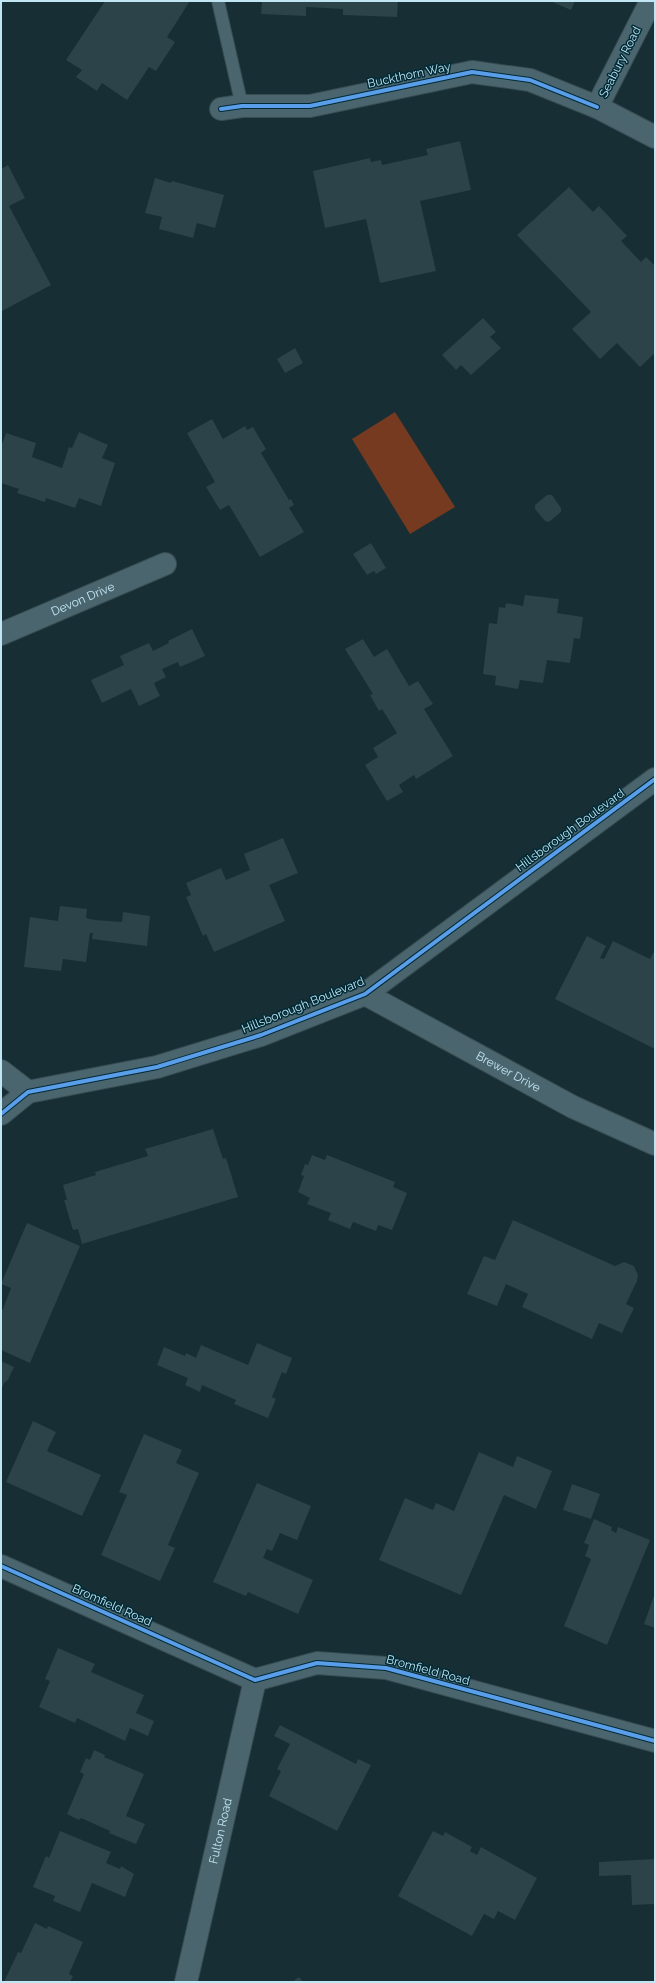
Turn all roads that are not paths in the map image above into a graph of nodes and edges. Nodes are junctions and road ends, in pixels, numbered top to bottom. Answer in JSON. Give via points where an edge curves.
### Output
{"nodes":[{"id":1,"x":218,"y":1,"type":"edge"},
{"id":2,"x":651,"y":1,"type":"edge"},
{"id":3,"x":242,"y":106,"type":"junction"},
{"id":4,"x":597,"y":107,"type":"junction"},
{"id":5,"x":221,"y":109,"type":"dead end"},
{"id":6,"x":655,"y":137,"type":"edge"},
{"id":7,"x":165,"y":564,"type":"dead end"},
{"id":8,"x":1,"y":634,"type":"edge"},
{"id":9,"x":655,"y":779,"type":"edge"},
{"id":10,"x":365,"y":994,"type":"junction"},
{"id":11,"x":1,"y":1071,"type":"edge"},
{"id":12,"x":28,"y":1092,"type":"junction"},
{"id":13,"x":1,"y":1114,"type":"edge"},
{"id":14,"x":655,"y":1144,"type":"edge"},
{"id":15,"x":1,"y":1566,"type":"edge"},
{"id":16,"x":255,"y":1680,"type":"junction"},
{"id":17,"x":655,"y":1741,"type":"edge"},
{"id":18,"x":186,"y":1982,"type":"edge"}],
"edges":[{"from":1,"to":3,"type":"lane"},
{"from":2,"to":4,"type":"street","name":"Seabury Road"},
{"from":3,"to":4,"type":"street","name":"Buckthorn Way","via":[[310,106],[472,72],[530,80]]},
{"from":3,"to":5,"type":"street","name":"Buckthorn Way"},
{"from":4,"to":6,"type":"street","name":"Seabury Road"},
{"from":7,"to":8,"type":"street","name":"Devon Drive"},
{"from":9,"to":10,"type":"street","name":"Hillsborough Boulevard"},
{"from":10,"to":12,"type":"street","name":"Hillsborough Boulevard","via":[[261,1035],[157,1067]]},
{"from":10,"to":14,"type":"street","name":"Brewer Drive","via":[[573,1107]]},
{"from":11,"to":12,"type":"street"},
{"from":12,"to":13,"type":"street","name":"Hillsborough Boulevard"},
{"from":15,"to":16,"type":"street","name":"Bromfield Road"},
{"from":16,"to":17,"type":"street","name":"Bromfield Road","via":[[317,1663],[386,1668]]},
{"from":16,"to":18,"type":"street","name":"Fulton Road"}]}
